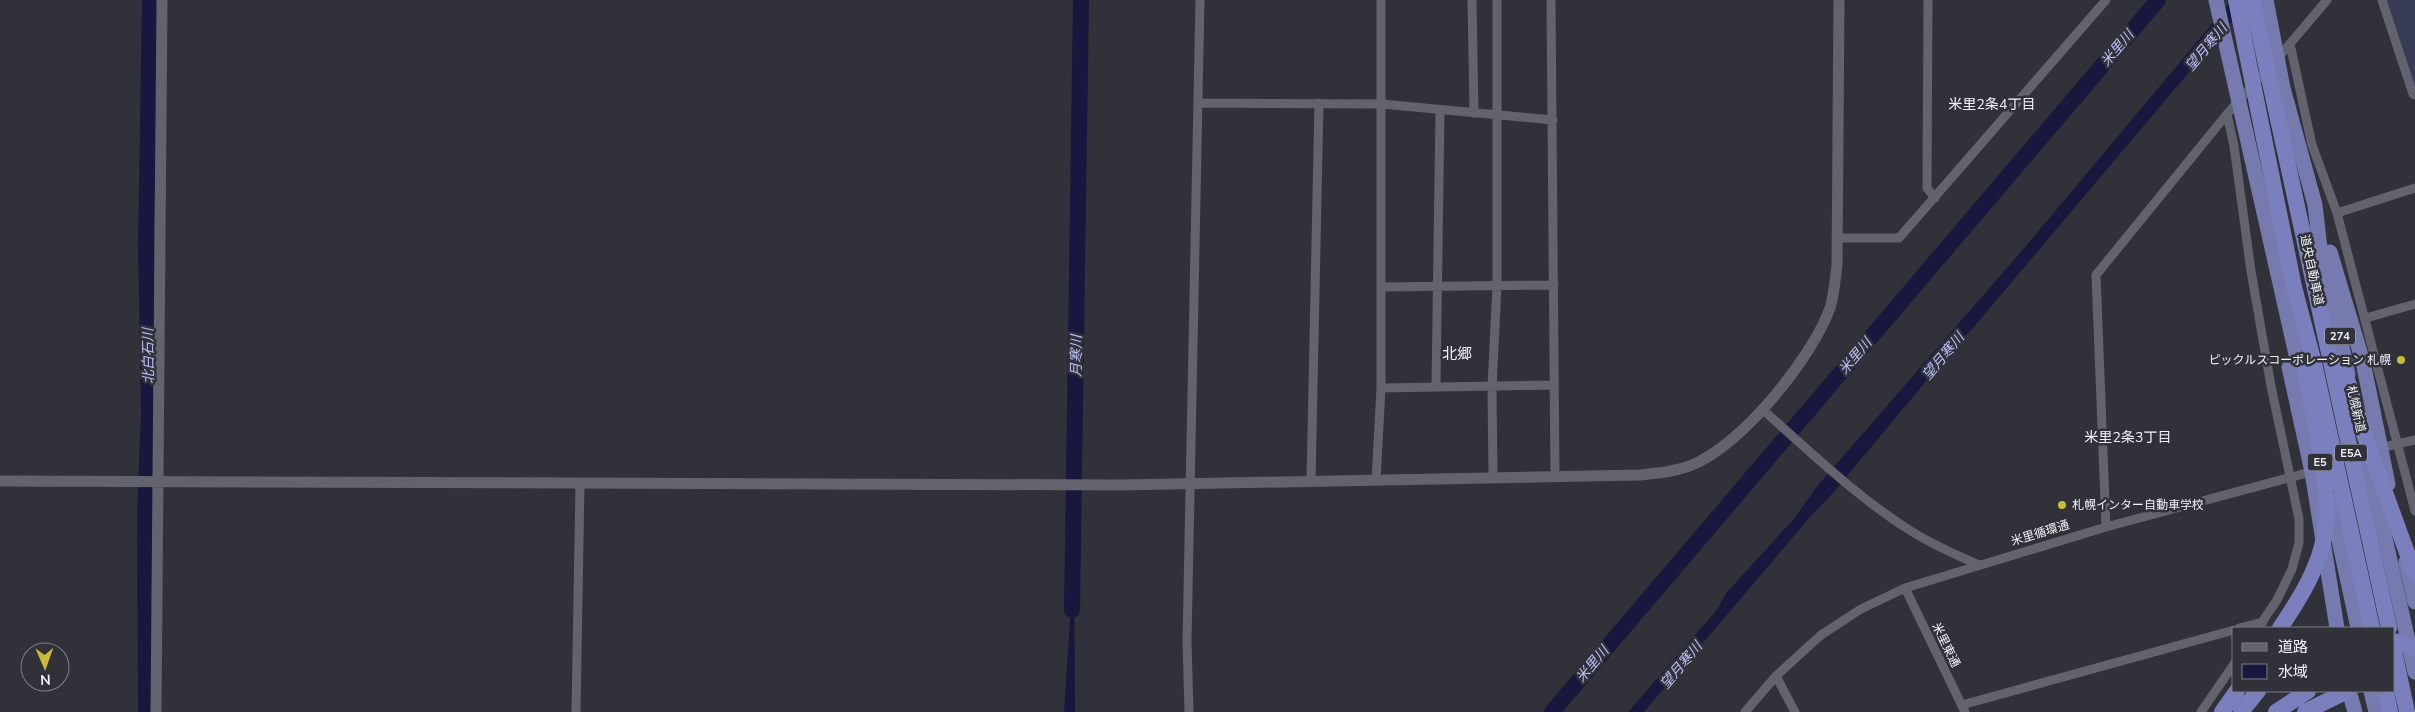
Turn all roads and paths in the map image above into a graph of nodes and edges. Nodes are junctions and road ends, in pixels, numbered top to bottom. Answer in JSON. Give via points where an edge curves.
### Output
{"nodes":[{"id":1,"x":162,"y":0,"type":"edge"},
{"id":2,"x":1200,"y":0,"type":"edge"},
{"id":3,"x":1381,"y":0,"type":"edge"},
{"id":4,"x":1472,"y":0,"type":"edge"},
{"id":5,"x":1496,"y":0,"type":"edge"},
{"id":6,"x":1551,"y":0,"type":"edge"},
{"id":7,"x":1839,"y":0,"type":"edge"},
{"id":8,"x":1928,"y":0,"type":"edge"},
{"id":9,"x":2106,"y":0,"type":"edge"},
{"id":10,"x":2216,"y":0,"type":"edge"},
{"id":11,"x":2236,"y":0,"type":"edge"},
{"id":12,"x":2252,"y":0,"type":"edge"},
{"id":13,"x":2266,"y":0,"type":"edge"},
{"id":14,"x":2327,"y":0,"type":"edge"},
{"id":15,"x":2382,"y":0,"type":"edge"},
{"id":16,"x":2290,"y":44,"type":"junction"},
{"id":17,"x":2415,"y":95,"type":"edge"},
{"id":18,"x":1199,"y":103,"type":"junction"},
{"id":19,"x":1319,"y":103,"type":"junction"},
{"id":20,"x":1382,"y":104,"type":"junction"},
{"id":21,"x":1440,"y":110,"type":"junction"},
{"id":22,"x":1474,"y":113,"type":"junction"},
{"id":23,"x":2228,"y":114,"type":"junction"},
{"id":24,"x":1498,"y":115,"type":"junction"},
{"id":25,"x":1553,"y":120,"type":"junction"},
{"id":26,"x":2415,"y":188,"type":"edge"},
{"id":27,"x":1936,"y":198,"type":"junction"},
{"id":28,"x":2315,"y":205,"type":"junction"},
{"id":29,"x":2337,"y":213,"type":"junction"},
{"id":30,"x":2265,"y":223,"type":"junction"},
{"id":31,"x":1837,"y":238,"type":"junction"},
{"id":32,"x":2314,"y":278,"type":"junction"},
{"id":33,"x":1554,"y":285,"type":"junction"},
{"id":34,"x":1438,"y":286,"type":"junction"},
{"id":35,"x":1497,"y":286,"type":"junction"},
{"id":36,"x":1382,"y":287,"type":"junction"},
{"id":37,"x":2294,"y":287,"type":"junction"},
{"id":38,"x":2415,"y":304,"type":"edge"},
{"id":39,"x":2366,"y":318,"type":"junction"},
{"id":40,"x":1554,"y":385,"type":"junction"},
{"id":41,"x":1436,"y":386,"type":"junction"},
{"id":42,"x":1492,"y":386,"type":"junction"},
{"id":43,"x":1381,"y":388,"type":"junction"},
{"id":44,"x":1762,"y":409,"type":"junction"},
{"id":45,"x":2415,"y":440,"type":"edge"},
{"id":46,"x":2399,"y":445,"type":"junction"},
{"id":47,"x":2380,"y":448,"type":"junction"},
{"id":48,"x":2312,"y":472,"type":"junction"},
{"id":49,"x":1555,"y":477,"type":"junction"},
{"id":50,"x":2289,"y":477,"type":"junction"},
{"id":51,"x":1493,"y":478,"type":"junction"},
{"id":52,"x":1376,"y":480,"type":"junction"},
{"id":53,"x":0,"y":481,"type":"edge"},
{"id":54,"x":1311,"y":481,"type":"junction"},
{"id":55,"x":154,"y":482,"type":"junction"},
{"id":56,"x":580,"y":484,"type":"junction"},
{"id":57,"x":1190,"y":484,"type":"junction"},
{"id":58,"x":2415,"y":511,"type":"edge"},
{"id":59,"x":2106,"y":527,"type":"junction"},
{"id":60,"x":1980,"y":565,"type":"junction"},
{"id":61,"x":2415,"y":575,"type":"edge"},
{"id":62,"x":1905,"y":588,"type":"junction"},
{"id":63,"x":2415,"y":602,"type":"edge"},
{"id":64,"x":2261,"y":625,"type":"edge"},
{"id":65,"x":2246,"y":627,"type":"edge"},
{"id":66,"x":2281,"y":627,"type":"edge"},
{"id":67,"x":2337,"y":627,"type":"edge"},
{"id":68,"x":2358,"y":627,"type":"edge"},
{"id":69,"x":2372,"y":627,"type":"edge"},
{"id":70,"x":2389,"y":627,"type":"edge"},
{"id":71,"x":2232,"y":631,"type":"edge"},
{"id":72,"x":2395,"y":642,"type":"edge"},
{"id":73,"x":2415,"y":648,"type":"edge"},
{"id":74,"x":2395,"y":658,"type":"edge"},
{"id":75,"x":2232,"y":667,"type":"edge"},
{"id":76,"x":2415,"y":672,"type":"edge"},
{"id":77,"x":1776,"y":676,"type":"junction"},
{"id":78,"x":2235,"y":692,"type":"edge"},
{"id":79,"x":2257,"y":692,"type":"edge"},
{"id":80,"x":2306,"y":692,"type":"edge"},
{"id":81,"x":2346,"y":692,"type":"edge"},
{"id":82,"x":2348,"y":692,"type":"edge"},
{"id":83,"x":2372,"y":692,"type":"edge"},
{"id":84,"x":2386,"y":692,"type":"edge"},
{"id":85,"x":1964,"y":709,"type":"edge"},
{"id":86,"x":156,"y":712,"type":"edge"},
{"id":87,"x":576,"y":712,"type":"edge"},
{"id":88,"x":1189,"y":712,"type":"edge"},
{"id":89,"x":1745,"y":712,"type":"edge"},
{"id":90,"x":1795,"y":712,"type":"edge"},
{"id":91,"x":2201,"y":712,"type":"edge"},
{"id":92,"x":2222,"y":712,"type":"edge"},
{"id":93,"x":2241,"y":712,"type":"edge"},
{"id":94,"x":2276,"y":712,"type":"edge"},
{"id":95,"x":2304,"y":712,"type":"edge"},
{"id":96,"x":2355,"y":712,"type":"edge"},
{"id":97,"x":2376,"y":712,"type":"edge"},
{"id":98,"x":2390,"y":712,"type":"edge"},
{"id":99,"x":2407,"y":712,"type":"edge"}],
"edges":[{"from":1,"to":55,"type":"street"},
{"from":2,"to":18,"type":"street"},
{"from":3,"to":20,"type":"street"},
{"from":4,"to":22,"type":"street"},
{"from":5,"to":24,"type":"street"},
{"from":6,"to":25,"type":"street"},
{"from":7,"to":31,"type":"street"},
{"from":8,"to":27,"type":"street","via":[[1927,188]]},
{"from":9,"to":27,"type":"street"},
{"from":10,"to":30,"type":"highway"},
{"from":11,"to":37,"type":"highway","name":"道央自動車道","number":"E5"},
{"from":12,"to":32,"type":"highway","name":"道央自動車道"},
{"from":13,"to":28,"type":"highway","name":"札幌新道","number":"274","via":[[2283,88]]},
{"from":14,"to":16,"type":"street"},
{"from":15,"to":17,"type":"street"},
{"from":16,"to":23,"type":"street"},
{"from":16,"to":29,"type":"street","via":[[2312,145]]},
{"from":18,"to":19,"type":"street"},
{"from":18,"to":57,"type":"street"},
{"from":19,"to":20,"type":"street"},
{"from":19,"to":54,"type":"street"},
{"from":20,"to":21,"type":"street"},
{"from":20,"to":36,"type":"street"},
{"from":21,"to":22,"type":"street"},
{"from":21,"to":34,"type":"street"},
{"from":22,"to":24,"type":"street"},
{"from":23,"to":50,"type":"street","via":[[2251,271]]},
{"from":23,"to":59,"type":"street","via":[[2096,275]]},
{"from":24,"to":25,"type":"street"},
{"from":24,"to":35,"type":"street"},
{"from":25,"to":33,"type":"street"},
{"from":26,"to":29,"type":"street"},
{"from":27,"to":31,"type":"street","via":[[1899,238]]},
{"from":28,"to":47,"type":"highway","via":[[2363,362]]},
{"from":28,"to":76,"type":"highway","name":"札幌新道","number":"274","via":[[2320,248]]},
{"from":29,"to":39,"type":"street"},
{"from":30,"to":48,"type":"highway","via":[[2281,332]]},
{"from":30,"to":68,"type":"highway"},
{"from":31,"to":44,"type":"street","via":[[1831,306],[1816,340]]},
{"from":32,"to":61,"type":"highway","via":[[2365,437]]},
{"from":32,"to":70,"type":"highway","name":"道央自動車道","number":"E5A"},
{"from":33,"to":35,"type":"street"},
{"from":33,"to":40,"type":"street"},
{"from":34,"to":35,"type":"street"},
{"from":34,"to":36,"type":"street"},
{"from":34,"to":41,"type":"street"},
{"from":35,"to":42,"type":"street"},
{"from":36,"to":43,"type":"street"},
{"from":37,"to":66,"type":"highway","number":"E5","via":[[2326,511],[2324,534],[2314,570]]},
{"from":37,"to":69,"type":"highway","name":"道央自動車道","number":"E5A","via":[[2314,363]]},
{"from":38,"to":39,"type":"street"},
{"from":39,"to":46,"type":"street"},
{"from":40,"to":42,"type":"street"},
{"from":40,"to":49,"type":"street"},
{"from":41,"to":42,"type":"street"},
{"from":41,"to":43,"type":"street"},
{"from":42,"to":51,"type":"street"},
{"from":43,"to":52,"type":"street"},
{"from":44,"to":49,"type":"street","via":[[1730,442],[1692,465],[1639,475]]},
{"from":44,"to":60,"type":"street","via":[[1864,496],[1910,530]]},
{"from":45,"to":46,"type":"street","name":"米里循環通"},
{"from":46,"to":47,"type":"street","name":"米里循環通"},
{"from":46,"to":58,"type":"street"},
{"from":47,"to":48,"type":"street","name":"米里循環通"},
{"from":47,"to":63,"type":"highway"},
{"from":48,"to":50,"type":"street","name":"米里循環通"},
{"from":48,"to":67,"type":"highway"},
{"from":49,"to":51,"type":"street"},
{"from":50,"to":59,"type":"street","name":"米里循環通"},
{"from":50,"to":64,"type":"street","via":[[2299,519],[2299,543],[2292,569]]},
{"from":51,"to":52,"type":"street"},
{"from":52,"to":54,"type":"street"},
{"from":53,"to":55,"type":"street"},
{"from":54,"to":57,"type":"street"},
{"from":55,"to":56,"type":"street"},
{"from":55,"to":86,"type":"street"},
{"from":56,"to":57,"type":"street"},
{"from":56,"to":87,"type":"street"},
{"from":57,"to":88,"type":"street"},
{"from":59,"to":60,"type":"street","name":"米里循環通"},
{"from":60,"to":62,"type":"street","name":"米里循環通"},
{"from":62,"to":77,"type":"street","name":"米里循環通","via":[[1861,609],[1821,635]]},
{"from":62,"to":85,"type":"street","name":"米里東通"},
{"from":64,"to":65,"type":"street"},
{"from":71,"to":85,"type":"street"},
{"from":72,"to":73,"type":"highway"},
{"from":74,"to":99,"type":"highway"},
{"from":75,"to":91,"type":"street"},
{"from":77,"to":89,"type":"street","name":"米里循環通"},
{"from":77,"to":90,"type":"street"},
{"from":78,"to":92,"type":"highway"},
{"from":79,"to":93,"type":"highway"},
{"from":80,"to":94,"type":"highway"},
{"from":81,"to":95,"type":"highway"},
{"from":82,"to":96,"type":"highway"},
{"from":83,"to":97,"type":"highway"},
{"from":84,"to":98,"type":"highway"}]}
